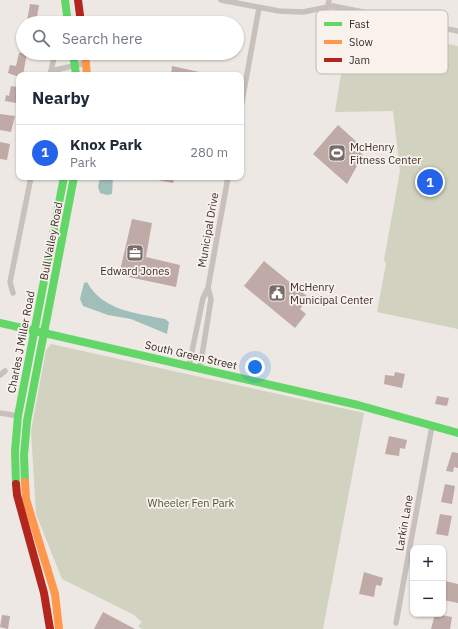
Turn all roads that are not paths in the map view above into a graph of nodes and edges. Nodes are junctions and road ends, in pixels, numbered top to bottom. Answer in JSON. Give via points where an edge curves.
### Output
{"nodes":[{"id":1,"x":65,"y":0,"type":"edge"},
{"id":2,"x":221,"y":0,"type":"edge"},
{"id":3,"x":80,"y":2,"type":"edge"},
{"id":4,"x":328,"y":3,"type":"edge"},
{"id":5,"x":259,"y":8,"type":"junction"},
{"id":6,"x":360,"y":10,"type":"edge"},
{"id":7,"x":67,"y":16,"type":"edge"},
{"id":8,"x":81,"y":16,"type":"edge"},
{"id":9,"x":448,"y":29,"type":"edge"},
{"id":10,"x":458,"y":31,"type":"edge"},
{"id":11,"x":54,"y":60,"type":"edge"},
{"id":12,"x":74,"y":60,"type":"edge"},
{"id":13,"x":86,"y":60,"type":"edge"},
{"id":14,"x":86,"y":63,"type":"junction"},
{"id":15,"x":75,"y":66,"type":"junction"},
{"id":16,"x":51,"y":72,"type":"edge"},
{"id":17,"x":54,"y":72,"type":"edge"},
{"id":18,"x":76,"y":72,"type":"edge"},
{"id":19,"x":87,"y":72,"type":"edge"},
{"id":20,"x":244,"y":90,"type":"edge"},
{"id":21,"x":30,"y":180,"type":"edge"},
{"id":22,"x":63,"y":180,"type":"edge"},
{"id":23,"x":73,"y":180,"type":"edge"},
{"id":24,"x":227,"y":180,"type":"edge"},
{"id":25,"x":208,"y":288,"type":"junction"},
{"id":26,"x":13,"y":292,"type":"dead end"},
{"id":27,"x":0,"y":323,"type":"edge"},
{"id":28,"x":34,"y":331,"type":"junction"},
{"id":29,"x":45,"y":334,"type":"junction"},
{"id":30,"x":189,"y":366,"type":"junction"},
{"id":31,"x":200,"y":368,"type":"junction"},
{"id":32,"x":0,"y":414,"type":"edge"},
{"id":33,"x":18,"y":416,"type":"junction"},
{"id":34,"x":432,"y":426,"type":"junction"},
{"id":35,"x":458,"y":432,"type":"edge"},
{"id":36,"x":396,"y":624,"type":"dead end"},
{"id":37,"x":50,"y":629,"type":"edge"},
{"id":38,"x":59,"y":629,"type":"edge"}],
"edges":[{"from":1,"to":7,"type":"street"},
{"from":2,"to":5,"type":"street"},
{"from":3,"to":8,"type":"street"},
{"from":4,"to":5,"type":"street","via":[[303,12],[279,12]]},
{"from":4,"to":6,"type":"street"},
{"from":5,"to":20,"type":"street"},
{"from":9,"to":10,"type":"street"},
{"from":11,"to":16,"type":"street"},
{"from":12,"to":15,"type":"street"},
{"from":13,"to":14,"type":"street"},
{"from":14,"to":15,"type":"street"},
{"from":14,"to":19,"type":"street"},
{"from":15,"to":17,"type":"street"},
{"from":15,"to":18,"type":"street"},
{"from":21,"to":26,"type":"street","via":[[10,282]]},
{"from":22,"to":28,"type":"street","name":"Charles J Miller Road"},
{"from":23,"to":29,"type":"street","name":"Bull Valley Road"},
{"from":24,"to":25,"type":"street","name":"Municipal Drive"},
{"from":25,"to":30,"type":"street","name":"Municipal Drive","via":[[203,298]]},
{"from":25,"to":31,"type":"street","name":"Municipal Drive","via":[[211,299]]},
{"from":27,"to":28,"type":"street","name":"South Green Street"},
{"from":28,"to":29,"type":"street","name":"South Green Street"},
{"from":28,"to":33,"type":"street","name":"Charles J Miller Road"},
{"from":29,"to":30,"type":"street","name":"South Green Street"},
{"from":29,"to":38,"type":"street","name":"Charles J Miller Road","via":[[27,421],[24,455],[26,499],[55,594]]},
{"from":30,"to":31,"type":"street","name":"South Green Street"},
{"from":31,"to":34,"type":"street","name":"South Green Street","via":[[358,405]]},
{"from":32,"to":33,"type":"street"},
{"from":33,"to":37,"type":"street","name":"Charles J Miller Road","via":[[15,451],[17,495],[44,593]]},
{"from":34,"to":35,"type":"street","name":"South Green Street"},
{"from":34,"to":36,"type":"street","name":"Larkin Lane"}]}
